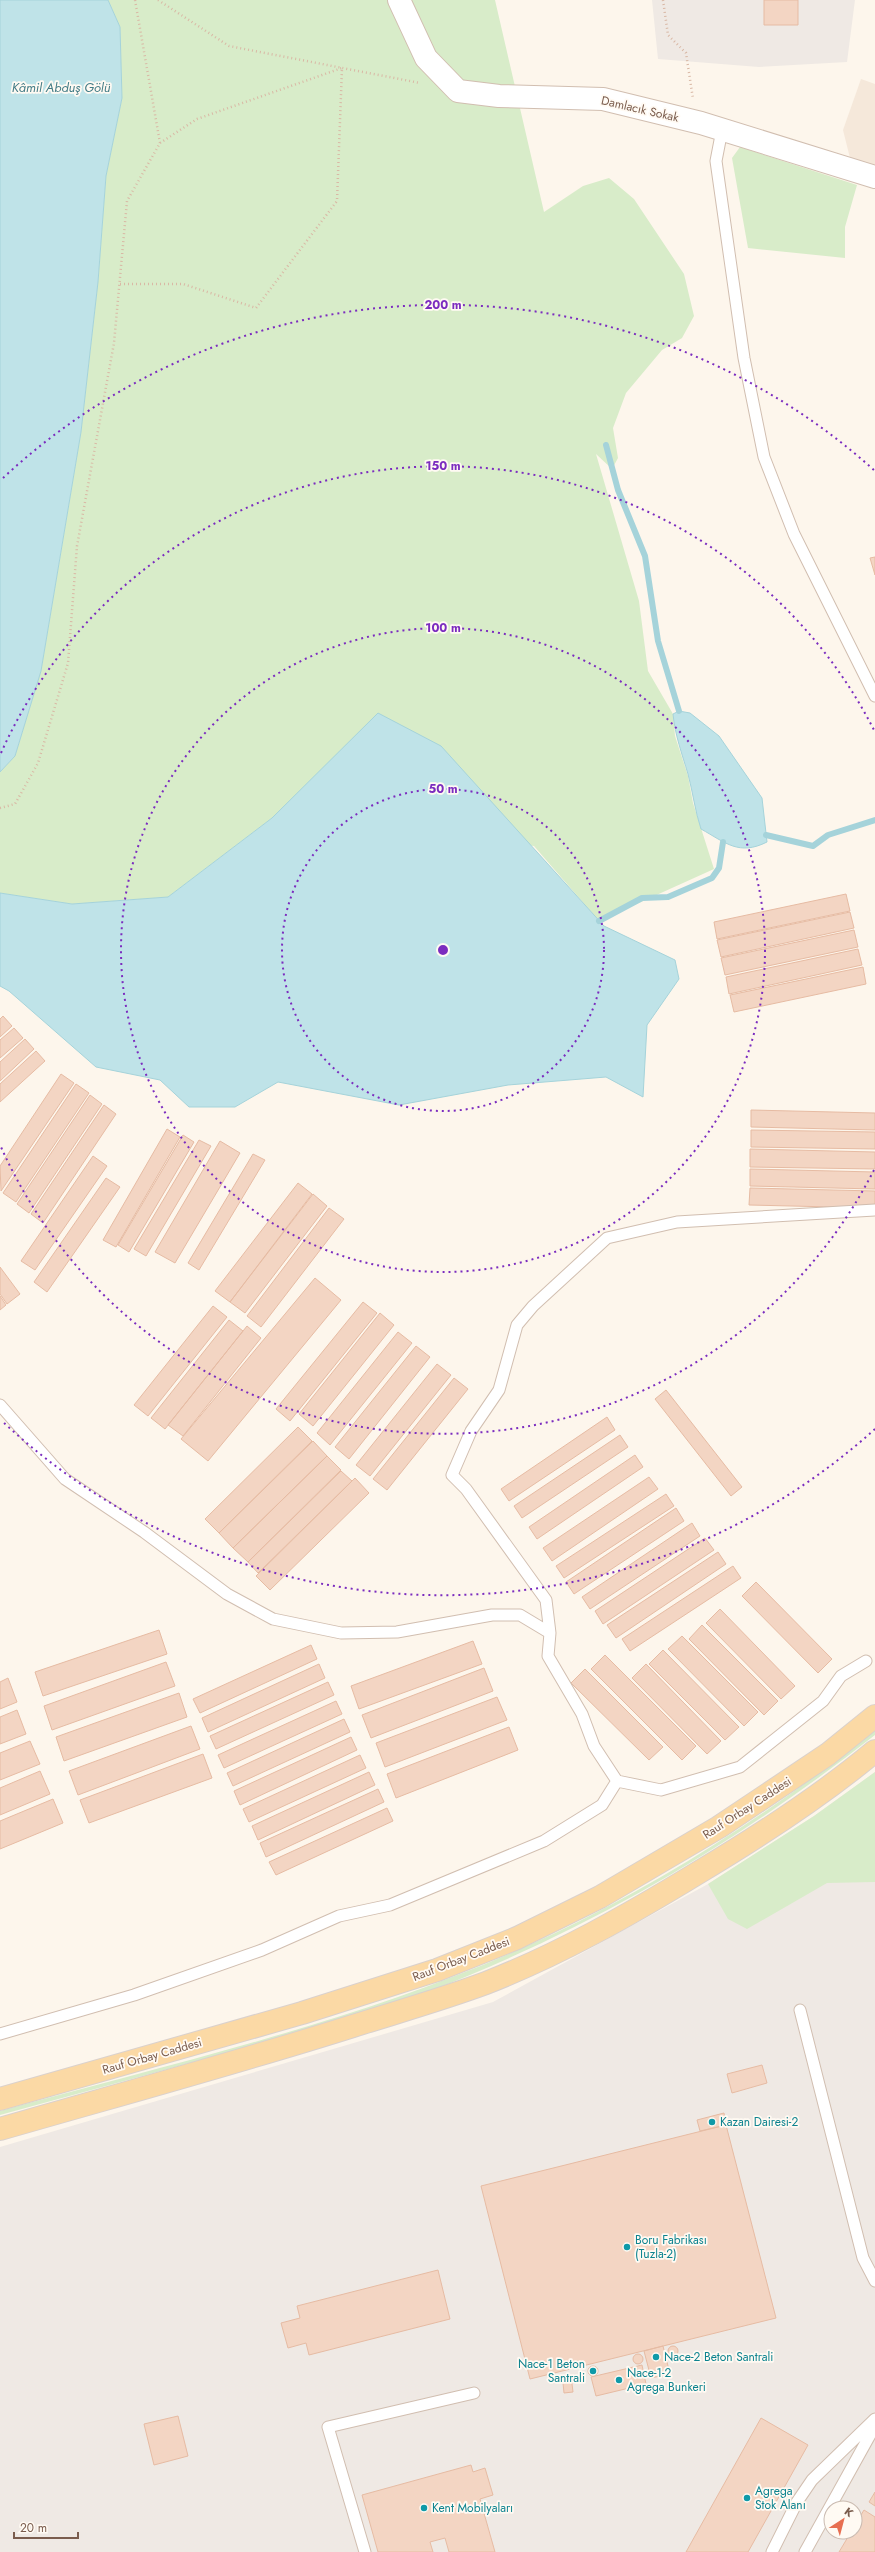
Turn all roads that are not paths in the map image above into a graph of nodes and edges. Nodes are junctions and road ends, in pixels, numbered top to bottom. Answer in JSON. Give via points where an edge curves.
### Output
{"nodes":[{"id":1,"x":399,"y":0,"type":"edge"},
{"id":2,"x":722,"y":130,"type":"junction"},
{"id":3,"x":875,"y":177,"type":"edge"},
{"id":4,"x":875,"y":696,"type":"edge"},
{"id":5,"x":875,"y":1210,"type":"edge"},
{"id":6,"x":0,"y":1405,"type":"edge"},
{"id":7,"x":550,"y":1633,"type":"junction"},
{"id":8,"x":866,"y":1661,"type":"dead end"},
{"id":9,"x":875,"y":1716,"type":"edge"},
{"id":10,"x":875,"y":1751,"type":"edge"},
{"id":11,"x":617,"y":1781,"type":"junction"},
{"id":12,"x":800,"y":2010,"type":"dead end"},
{"id":13,"x":0,"y":2034,"type":"edge"},
{"id":14,"x":0,"y":2099,"type":"edge"},
{"id":15,"x":0,"y":2128,"type":"edge"},
{"id":16,"x":875,"y":2281,"type":"edge"},
{"id":17,"x":474,"y":2394,"type":"dead end"},
{"id":18,"x":875,"y":2419,"type":"edge"},
{"id":19,"x":875,"y":2426,"type":"edge"},
{"id":20,"x":772,"y":2550,"type":"edge"},
{"id":21,"x":365,"y":2552,"type":"edge"},
{"id":22,"x":806,"y":2552,"type":"edge"}],
"edges":[{"from":1,"to":2,"type":"street","name":"Damlacık Sokak","via":[[426,58],[458,91],[499,96],[603,99]]},
{"from":2,"to":3,"type":"street","name":"Damlacık Sokak"},
{"from":2,"to":4,"type":"lane","via":[[716,161],[744,358],[764,457],[794,534]]},
{"from":5,"to":7,"type":"lane","via":[[677,1222],[607,1238],[533,1306],[517,1325],[499,1390],[471,1431],[452,1475],[466,1489],[546,1600]]},
{"from":6,"to":7,"type":"lane","via":[[65,1478],[144,1532],[227,1594],[273,1619],[341,1633],[397,1632],[492,1615],[520,1615]]},
{"from":7,"to":11,"type":"lane","via":[[548,1656],[582,1714],[594,1746]]},
{"from":8,"to":11,"type":"lane","via":[[841,1676],[823,1701],[740,1767],[661,1790]]},
{"from":9,"to":14,"type":"main road","name":"Rauf Orbay Caddesi","via":[[828,1754],[719,1827],[600,1897],[517,1938],[437,1970],[302,2013]]},
{"from":10,"to":15,"type":"main road","via":[[834,1784],[733,1852],[609,1926],[486,1983],[273,2051]]},
{"from":11,"to":13,"type":"lane","via":[[602,1805],[544,1841],[390,1906],[339,1916],[262,1950],[134,1996]]},
{"from":12,"to":16,"type":"lane","via":[[863,2258]]},
{"from":17,"to":21,"type":"lane","via":[[328,2427]]},
{"from":18,"to":20,"type":"lane","via":[[812,2480],[797,2502]]},
{"from":19,"to":22,"type":"lane"}]}
